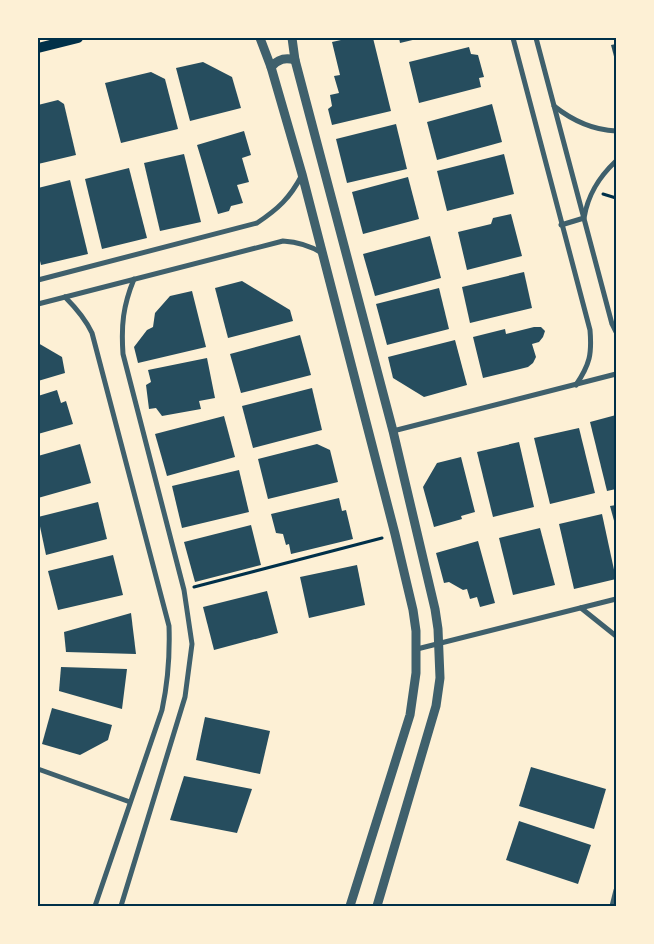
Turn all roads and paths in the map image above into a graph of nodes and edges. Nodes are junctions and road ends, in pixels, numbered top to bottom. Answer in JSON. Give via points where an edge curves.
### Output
{"nodes":[{"id":1,"x":78,"y":38,"type":"edge"},
{"id":2,"x":260,"y":38,"type":"edge"},
{"id":3,"x":292,"y":38,"type":"edge"},
{"id":4,"x":513,"y":38,"type":"edge"},
{"id":5,"x":536,"y":38,"type":"edge"},
{"id":6,"x":38,"y":48,"type":"edge"},
{"id":7,"x":295,"y":60,"type":"junction"},
{"id":8,"x":271,"y":67,"type":"junction"},
{"id":9,"x":554,"y":106,"type":"junction"},
{"id":10,"x":616,"y":131,"type":"edge"},
{"id":11,"x":616,"y":161,"type":"edge"},
{"id":12,"x":302,"y":174,"type":"junction"},
{"id":13,"x":584,"y":218,"type":"junction"},
{"id":14,"x":561,"y":225,"type":"junction"},
{"id":15,"x":323,"y":254,"type":"junction"},
{"id":16,"x":134,"y":279,"type":"junction"},
{"id":17,"x":38,"y":280,"type":"edge"},
{"id":18,"x":65,"y":297,"type":"junction"},
{"id":19,"x":38,"y":304,"type":"edge"},
{"id":20,"x":616,"y":332,"type":"edge"},
{"id":21,"x":616,"y":374,"type":"edge"},
{"id":22,"x":576,"y":385,"type":"junction"},
{"id":23,"x":393,"y":431,"type":"junction"},
{"id":24,"x":395,"y":534,"type":"junction"},
{"id":25,"x":184,"y":590,"type":"junction"},
{"id":26,"x":616,"y":600,"type":"edge"},
{"id":27,"x":582,"y":608,"type":"junction"},
{"id":28,"x":616,"y":636,"type":"edge"},
{"id":29,"x":439,"y":644,"type":"junction"},
{"id":30,"x":417,"y":649,"type":"junction"},
{"id":31,"x":38,"y":769,"type":"edge"},
{"id":32,"x":130,"y":802,"type":"junction"},
{"id":33,"x":616,"y":890,"type":"edge"},
{"id":34,"x":95,"y":906,"type":"edge"},
{"id":35,"x":121,"y":906,"type":"edge"},
{"id":36,"x":350,"y":906,"type":"edge"},
{"id":37,"x":377,"y":906,"type":"edge"},
{"id":38,"x":612,"y":906,"type":"edge"}],
"edges":[{"from":1,"to":6,"type":"main road"},
{"from":2,"to":8,"type":"street"},
{"from":3,"to":7,"type":"street"},
{"from":4,"to":14,"type":"street"},
{"from":5,"to":9,"type":"street"},
{"from":7,"to":8,"type":"street","via":[[281,59]]},
{"from":7,"to":23,"type":"street"},
{"from":8,"to":12,"type":"street"},
{"from":9,"to":10,"type":"street","via":[[585,126]]},
{"from":9,"to":13,"type":"street"},
{"from":11,"to":13,"type":"street","via":[[592,192]]},
{"from":12,"to":15,"type":"street"},
{"from":12,"to":17,"type":"street","via":[[287,200],[257,224]]},
{"from":13,"to":14,"type":"street"},
{"from":13,"to":20,"type":"street"},
{"from":14,"to":22,"type":"street","via":[[590,330],[592,349],[587,368]]},
{"from":15,"to":16,"type":"street","via":[[311,246],[283,241]]},
{"from":15,"to":24,"type":"street"},
{"from":16,"to":18,"type":"street"},
{"from":16,"to":25,"type":"street","via":[[122,316],[124,354]]},
{"from":18,"to":19,"type":"street"},
{"from":18,"to":32,"type":"street","via":[[86,319],[92,333],[170,626],[162,710]]},
{"from":21,"to":22,"type":"street"},
{"from":22,"to":23,"type":"street"},
{"from":23,"to":29,"type":"street","via":[[434,609]]},
{"from":24,"to":25,"type":"path"},
{"from":24,"to":30,"type":"street","via":[[413,610]]},
{"from":25,"to":35,"type":"street","via":[[192,644],[185,697]]},
{"from":26,"to":27,"type":"street"},
{"from":27,"to":28,"type":"street"},
{"from":27,"to":29,"type":"street"},
{"from":29,"to":30,"type":"street"},
{"from":29,"to":37,"type":"street","via":[[440,678],[436,706]]},
{"from":30,"to":36,"type":"street","via":[[410,716]]},
{"from":31,"to":32,"type":"street"},
{"from":32,"to":34,"type":"street"},
{"from":33,"to":38,"type":"street"}]}
